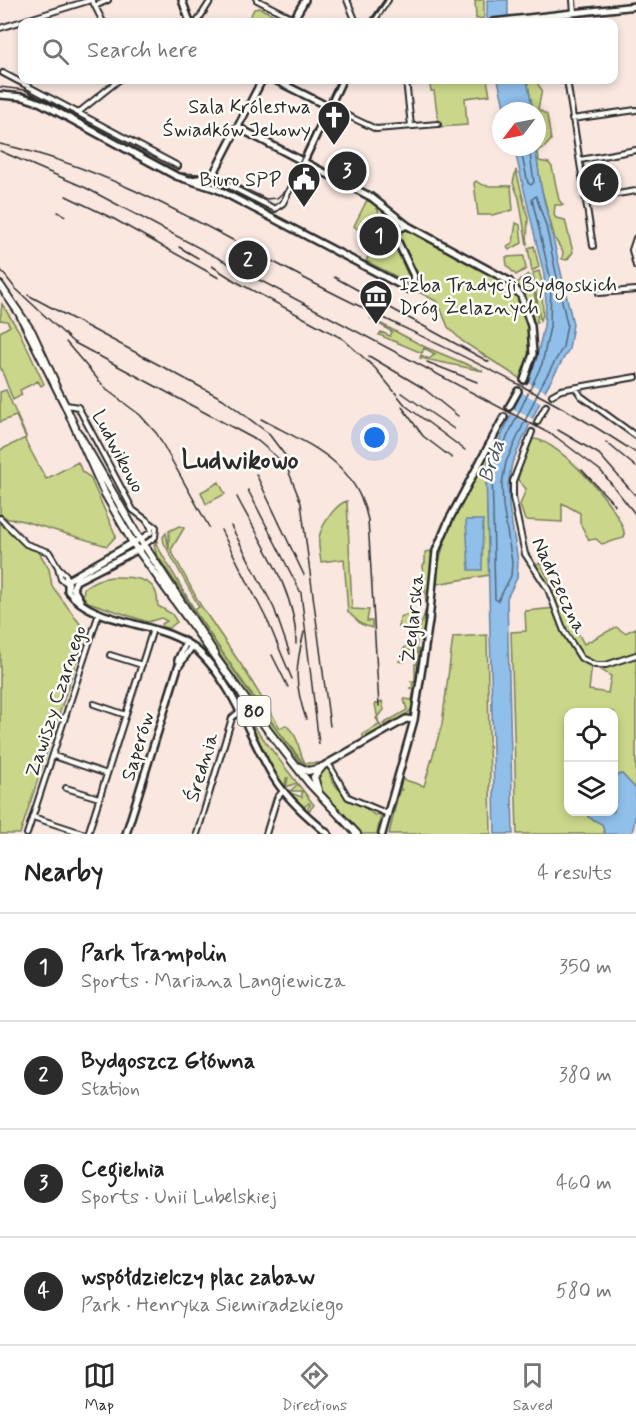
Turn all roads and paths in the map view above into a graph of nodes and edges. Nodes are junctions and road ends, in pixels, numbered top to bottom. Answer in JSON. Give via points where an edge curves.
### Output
{"nodes":[{"id":1,"x":92,"y":0,"type":"edge"},
{"id":2,"x":108,"y":0,"type":"edge"},
{"id":3,"x":182,"y":0,"type":"edge"},
{"id":4,"x":211,"y":0,"type":"edge"},
{"id":5,"x":257,"y":0,"type":"edge"},
{"id":6,"x":305,"y":0,"type":"edge"},
{"id":7,"x":347,"y":0,"type":"edge"},
{"id":8,"x":388,"y":0,"type":"edge"},
{"id":9,"x":573,"y":0,"type":"edge"},
{"id":10,"x":95,"y":6,"type":"junction"},
{"id":11,"x":636,"y":6,"type":"edge"},
{"id":12,"x":574,"y":13,"type":"junction"},
{"id":13,"x":559,"y":15,"type":"junction"},
{"id":14,"x":33,"y":18,"type":"edge"},
{"id":15,"x":101,"y":18,"type":"edge"},
{"id":16,"x":189,"y":18,"type":"edge"},
{"id":17,"x":199,"y":18,"type":"edge"},
{"id":18,"x":290,"y":18,"type":"edge"},
{"id":19,"x":297,"y":18,"type":"edge"},
{"id":20,"x":354,"y":18,"type":"edge"},
{"id":21,"x":377,"y":18,"type":"edge"},
{"id":22,"x":529,"y":18,"type":"edge"},
{"id":23,"x":559,"y":18,"type":"edge"},
{"id":24,"x":18,"y":23,"type":"edge"},
{"id":25,"x":0,"y":28,"type":"edge"},
{"id":26,"x":3,"y":73,"type":"dead end"},
{"id":27,"x":18,"y":81,"type":"edge"},
{"id":28,"x":24,"y":84,"type":"edge"},
{"id":29,"x":114,"y":84,"type":"edge"},
{"id":30,"x":260,"y":84,"type":"edge"},
{"id":31,"x":283,"y":84,"type":"edge"},
{"id":32,"x":340,"y":84,"type":"edge"},
{"id":33,"x":406,"y":84,"type":"edge"},
{"id":34,"x":568,"y":84,"type":"edge"},
{"id":35,"x":0,"y":95,"type":"edge"},
{"id":36,"x":328,"y":107,"type":"junction"},
{"id":37,"x":636,"y":110,"type":"edge"},
{"id":38,"x":79,"y":112,"type":"junction"},
{"id":39,"x":572,"y":119,"type":"junction"},
{"id":40,"x":438,"y":124,"type":"dead end"},
{"id":41,"x":411,"y":126,"type":"junction"},
{"id":42,"x":237,"y":127,"type":"junction"},
{"id":43,"x":636,"y":150,"type":"edge"},
{"id":44,"x":580,"y":160,"type":"junction"},
{"id":45,"x":303,"y":163,"type":"junction"},
{"id":46,"x":178,"y":166,"type":"dead end"},
{"id":47,"x":212,"y":177,"type":"junction"},
{"id":48,"x":190,"y":181,"type":"junction"},
{"id":49,"x":213,"y":187,"type":"junction"},
{"id":50,"x":636,"y":191,"type":"edge"},
{"id":51,"x":586,"y":199,"type":"junction"},
{"id":52,"x":391,"y":213,"type":"junction"},
{"id":53,"x":407,"y":225,"type":"junction"},
{"id":54,"x":395,"y":236,"type":"junction"},
{"id":55,"x":636,"y":238,"type":"edge"},
{"id":56,"x":593,"y":246,"type":"dead end"},
{"id":57,"x":636,"y":266,"type":"edge"},
{"id":58,"x":0,"y":285,"type":"edge"},
{"id":59,"x":636,"y":290,"type":"edge"},
{"id":60,"x":599,"y":293,"type":"dead end"},
{"id":61,"x":636,"y":378,"type":"edge"},
{"id":62,"x":524,"y":380,"type":"tunnel mouth"},
{"id":63,"x":576,"y":388,"type":"junction"},
{"id":64,"x":518,"y":391,"type":"tunnel mouth"},
{"id":65,"x":552,"y":395,"type":"dead end"},
{"id":66,"x":65,"y":405,"type":"junction"},
{"id":67,"x":546,"y":406,"type":"tunnel mouth"},
{"id":68,"x":509,"y":407,"type":"dead end"},
{"id":69,"x":504,"y":417,"type":"dead end"},
{"id":70,"x":537,"y":422,"type":"tunnel mouth"},
{"id":71,"x":532,"y":432,"type":"tunnel mouth"},
{"id":72,"x":79,"y":434,"type":"junction"},
{"id":73,"x":636,"y":436,"type":"edge"},
{"id":74,"x":0,"y":518,"type":"edge"},
{"id":75,"x":142,"y":542,"type":"junction"},
{"id":76,"x":133,"y":543,"type":"junction"},
{"id":77,"x":138,"y":550,"type":"junction"},
{"id":78,"x":69,"y":584,"type":"junction"},
{"id":79,"x":99,"y":612,"type":"junction"},
{"id":80,"x":153,"y":629,"type":"junction"},
{"id":81,"x":186,"y":642,"type":"junction"},
{"id":82,"x":192,"y":646,"type":"junction"},
{"id":83,"x":111,"y":655,"type":"dead end"},
{"id":84,"x":636,"y":655,"type":"edge"},
{"id":85,"x":218,"y":661,"type":"junction"},
{"id":86,"x":142,"y":665,"type":"junction"},
{"id":87,"x":178,"y":667,"type":"junction"},
{"id":88,"x":94,"y":704,"type":"dead end"},
{"id":89,"x":239,"y":712,"type":"junction"},
{"id":90,"x":126,"y":715,"type":"junction"},
{"id":91,"x":414,"y":720,"type":"junction"},
{"id":92,"x":53,"y":756,"type":"junction"},
{"id":93,"x":292,"y":761,"type":"junction"},
{"id":94,"x":325,"y":765,"type":"junction"},
{"id":95,"x":107,"y":774,"type":"junction"},
{"id":96,"x":66,"y":788,"type":"dead end"},
{"id":97,"x":283,"y":791,"type":"junction"},
{"id":98,"x":99,"y":798,"type":"junction"},
{"id":99,"x":326,"y":801,"type":"junction"},
{"id":100,"x":388,"y":814,"type":"junction"},
{"id":101,"x":33,"y":817,"type":"junction"},
{"id":102,"x":321,"y":832,"type":"edge"},
{"id":103,"x":27,"y":834,"type":"edge"},
{"id":104,"x":86,"y":834,"type":"edge"},
{"id":105,"x":126,"y":834,"type":"edge"},
{"id":106,"x":197,"y":834,"type":"edge"},
{"id":107,"x":266,"y":834,"type":"edge"},
{"id":108,"x":328,"y":834,"type":"edge"},
{"id":109,"x":357,"y":834,"type":"edge"},
{"id":110,"x":382,"y":834,"type":"edge"}],
"edges":[{"from":1,"to":10,"type":"street"},
{"from":1,"to":14,"type":"street"},
{"from":2,"to":10,"type":"street"},
{"from":3,"to":16,"type":"street"},
{"from":4,"to":17,"type":"street"},
{"from":5,"to":18,"type":"street"},
{"from":6,"to":19,"type":"street"},
{"from":7,"to":20,"type":"street"},
{"from":8,"to":21,"type":"street"},
{"from":9,"to":12,"type":"street"},
{"from":10,"to":15,"type":"street"},
{"from":11,"to":12,"type":"street"},
{"from":12,"to":13,"type":"street"},
{"from":13,"to":22,"type":"street"},
{"from":13,"to":23,"type":"street"},
{"from":24,"to":25,"type":"street"},
{"from":26,"to":27,"type":"street"},
{"from":28,"to":38,"type":"street"},
{"from":29,"to":38,"type":"street"},
{"from":30,"to":42,"type":"street"},
{"from":31,"to":36,"type":"street"},
{"from":32,"to":36,"type":"street"},
{"from":33,"to":41,"type":"street"},
{"from":34,"to":39,"type":"street"},
{"from":35,"to":48,"type":"street","via":[[41,103]]},
{"from":36,"to":41,"type":"street","via":[[376,129]]},
{"from":36,"to":45,"type":"street"},
{"from":37,"to":39,"type":"street"},
{"from":38,"to":46,"type":"street"},
{"from":39,"to":44,"type":"street"},
{"from":40,"to":41,"type":"street"},
{"from":42,"to":45,"type":"street"},
{"from":42,"to":47,"type":"street"},
{"from":43,"to":44,"type":"street"},
{"from":44,"to":51,"type":"street"},
{"from":45,"to":47,"type":"street","via":[[283,203],[275,209]]},
{"from":45,"to":52,"type":"street","via":[[371,197]]},
{"from":47,"to":48,"type":"street"},
{"from":47,"to":49,"type":"street"},
{"from":48,"to":49,"type":"street"},
{"from":49,"to":54,"type":"street","via":[[408,289],[414,276]]},
{"from":50,"to":51,"type":"street"},
{"from":51,"to":56,"type":"street"},
{"from":52,"to":53,"type":"street"},
{"from":52,"to":54,"type":"street"},
{"from":53,"to":54,"type":"street"},
{"from":53,"to":62,"type":"street","via":[[513,285],[527,310],[532,336],[532,359]]},
{"from":55,"to":57,"type":"street","via":[[632,249]]},
{"from":58,"to":66,"type":"main road","number":"80","via":[[40,348]]},
{"from":59,"to":60,"type":"street"},
{"from":61,"to":63,"type":"street"},
{"from":63,"to":65,"type":"street"},
{"from":63,"to":73,"type":"street","via":[[581,396]]},
{"from":64,"to":68,"type":"street"},
{"from":66,"to":72,"type":"main road","number":"80"},
{"from":66,"to":75,"type":"street","name":"Ludwikowo","via":[[78,407],[132,508],[153,522],[155,537]]},
{"from":67,"to":70,"type":"street"},
{"from":69,"to":91,"type":"street","name":"Żeglarska","via":[[436,551]]},
{"from":71,"to":84,"type":"street","name":"Nadrzeczna","via":[[513,490],[525,554],[549,589],[564,631],[581,658],[606,665]]},
{"from":72,"to":75,"type":"main road","number":"80"},
{"from":72,"to":76,"type":"main road","number":"80","via":[[105,494]]},
{"from":74,"to":78,"type":"street","via":[[27,543],[49,552],[59,577]]},
{"from":75,"to":76,"type":"street"},
{"from":75,"to":77,"type":"street"},
{"from":75,"to":85,"type":"main road","number":"80","via":[[212,646]]},
{"from":76,"to":77,"type":"main road","number":"80"},
{"from":76,"to":78,"type":"street"},
{"from":77,"to":78,"type":"street"},
{"from":77,"to":85,"type":"main road","number":"80"},
{"from":78,"to":79,"type":"street","via":[[77,597]]},
{"from":79,"to":80,"type":"street"},
{"from":79,"to":92,"type":"street","name":"Zawiszy Czarnego"},
{"from":80,"to":81,"type":"street"},
{"from":80,"to":86,"type":"street"},
{"from":81,"to":82,"type":"street"},
{"from":81,"to":87,"type":"street","name":"Saperów"},
{"from":82,"to":87,"type":"street","name":"Saperów"},
{"from":82,"to":89,"type":"street","via":[[210,665]]},
{"from":83,"to":86,"type":"street"},
{"from":85,"to":93,"type":"main road","number":"80"},
{"from":86,"to":90,"type":"street"},
{"from":87,"to":105,"type":"street","name":"Saperów"},
{"from":88,"to":90,"type":"street"},
{"from":89,"to":97,"type":"street"},
{"from":89,"to":106,"type":"street","name":"Średnia","via":[[232,718]]},
{"from":90,"to":95,"type":"street"},
{"from":91,"to":94,"type":"street","via":[[406,719]]},
{"from":91,"to":100,"type":"street","name":"Żeglarska"},
{"from":92,"to":95,"type":"street"},
{"from":92,"to":101,"type":"street","name":"Zawiszy Czarnego"},
{"from":93,"to":94,"type":"main road","via":[[307,771]]},
{"from":93,"to":99,"type":"main road","number":"80"},
{"from":94,"to":99,"type":"main road","via":[[314,780]]},
{"from":94,"to":100,"type":"street","via":[[348,797]]},
{"from":95,"to":98,"type":"street"},
{"from":96,"to":98,"type":"street"},
{"from":97,"to":102,"type":"street"},
{"from":97,"to":107,"type":"street","via":[[277,798]]},
{"from":98,"to":104,"type":"street"},
{"from":99,"to":109,"type":"main road","number":"80"},
{"from":100,"to":110,"type":"street","name":"Żeglarska"},
{"from":101,"to":103,"type":"street","name":"Zawiszy Czarnego"},
{"from":101,"to":104,"type":"street"},
{"from":102,"to":108,"type":"street"}]}
